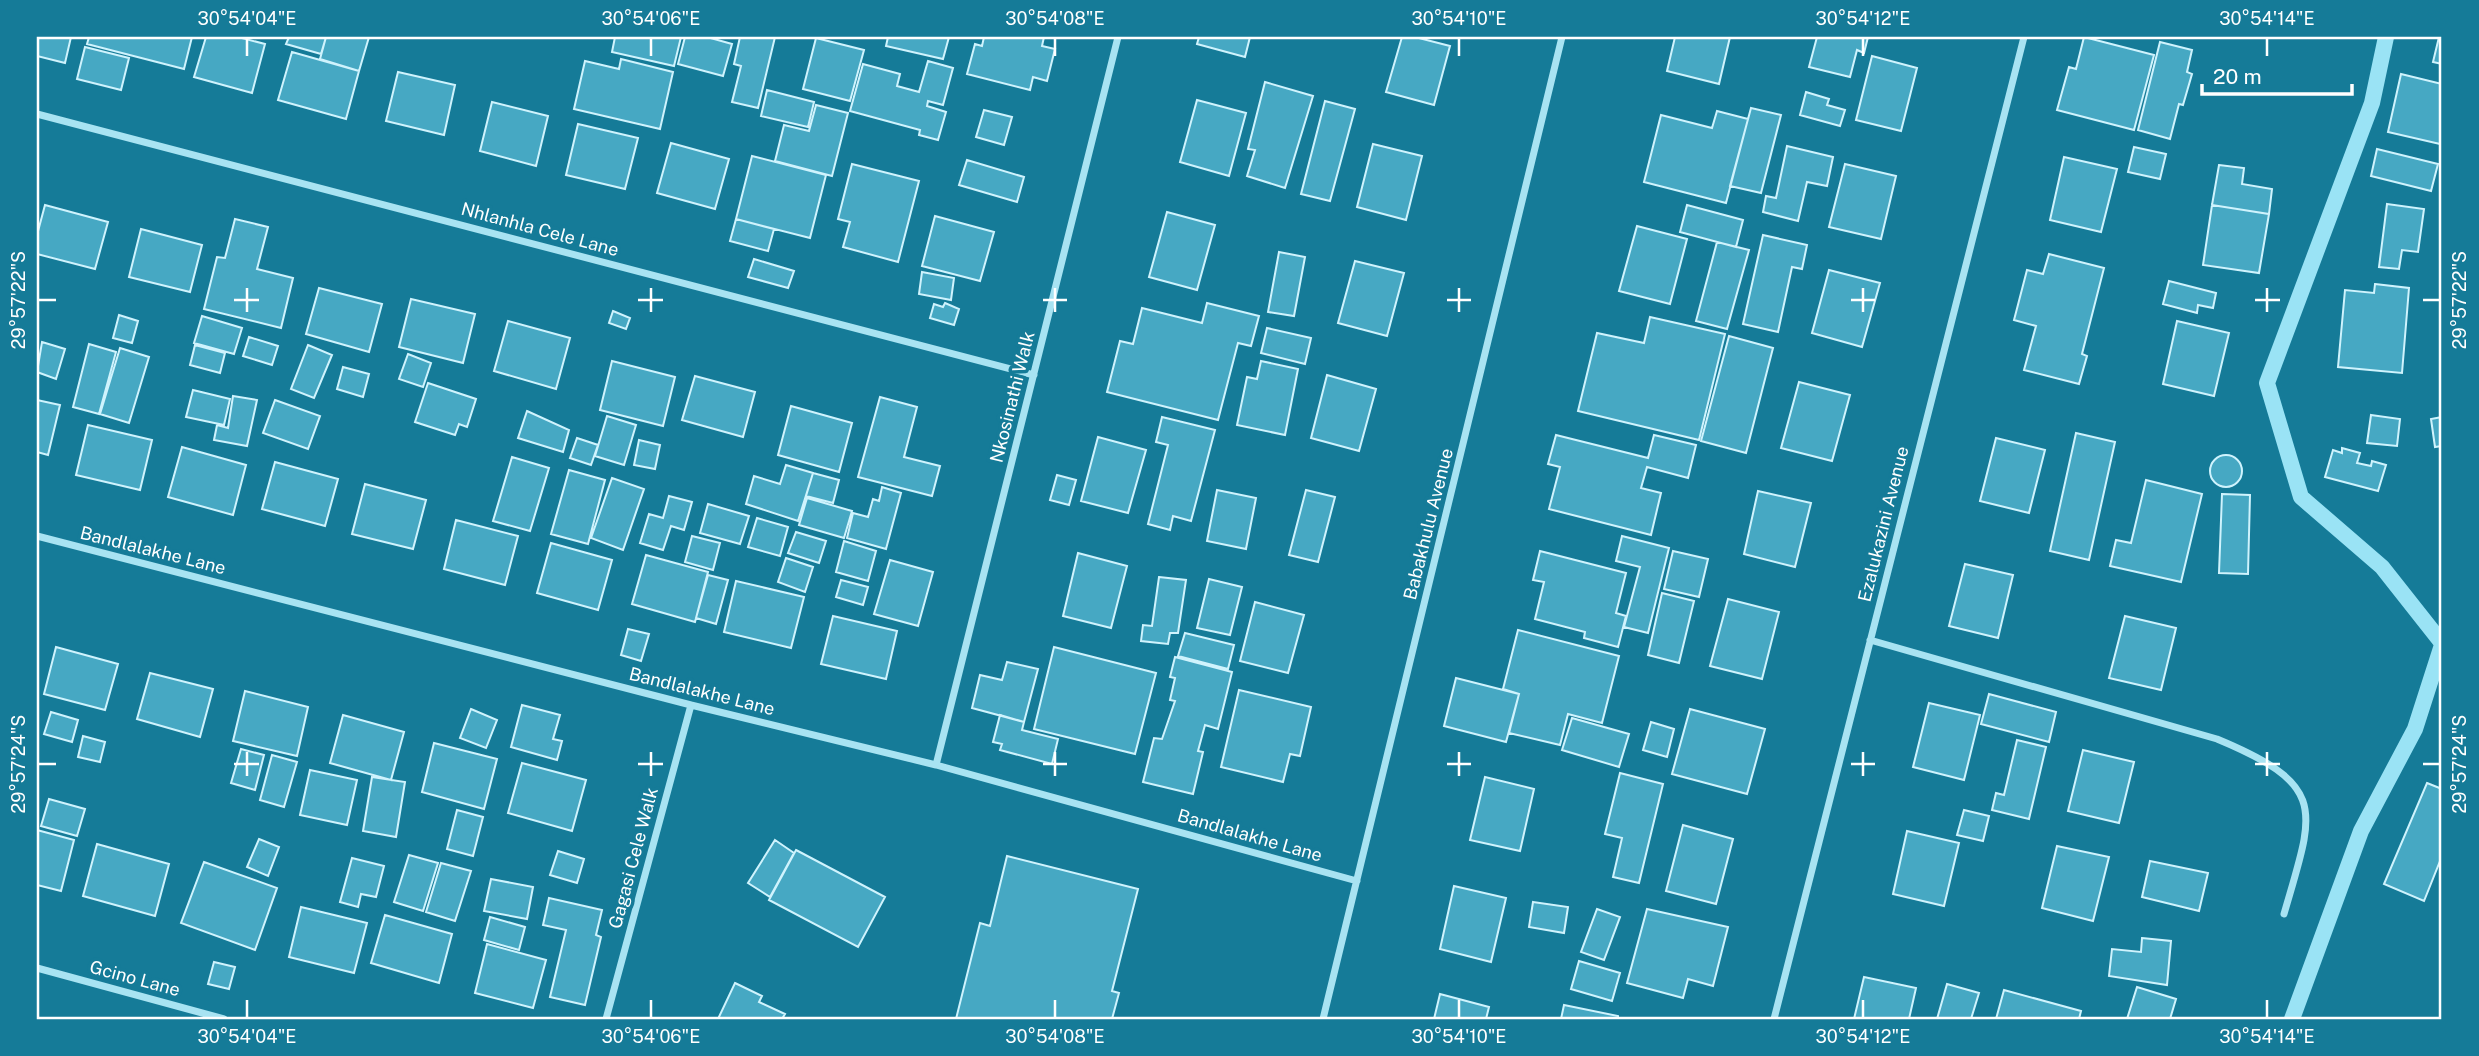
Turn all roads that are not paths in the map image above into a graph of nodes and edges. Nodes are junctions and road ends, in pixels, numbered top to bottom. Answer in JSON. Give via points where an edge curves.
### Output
{"nodes":[{"id":1,"x":1118,"y":37,"type":"edge"},
{"id":2,"x":1562,"y":37,"type":"edge"},
{"id":3,"x":2024,"y":37,"type":"edge"},
{"id":4,"x":37,"y":114,"type":"edge"},
{"id":5,"x":1034,"y":375,"type":"junction"},
{"id":6,"x":37,"y":536,"type":"edge"},
{"id":7,"x":1870,"y":640,"type":"junction"},
{"id":8,"x":691,"y":705,"type":"junction"},
{"id":9,"x":936,"y":765,"type":"junction"},
{"id":10,"x":1357,"y":881,"type":"junction"},
{"id":11,"x":2284,"y":914,"type":"dead end"},
{"id":12,"x":37,"y":968,"type":"edge"},
{"id":13,"x":224,"y":1019,"type":"edge"},
{"id":14,"x":606,"y":1019,"type":"edge"},
{"id":15,"x":1323,"y":1019,"type":"edge"},
{"id":16,"x":1774,"y":1019,"type":"edge"}],
"edges":[{"from":1,"to":5,"type":"street","name":"Nkosinathi Walk"},
{"from":2,"to":10,"type":"street","name":"Babakhulu Avenue"},
{"from":3,"to":7,"type":"street","name":"Ezalukazini Avenue"},
{"from":4,"to":5,"type":"street","name":"Nhlanhla Cele Lane"},
{"from":5,"to":9,"type":"street","name":"Nkosinathi Walk"},
{"from":6,"to":8,"type":"street","name":"Bandlalakhe Lane"},
{"from":7,"to":11,"type":"street","via":[[2217,739],[2279,770],[2298,788],[2307,810],[2306,839]]},
{"from":7,"to":16,"type":"street","name":"Ezalukazini Avenue"},
{"from":8,"to":9,"type":"street","name":"Bandlalakhe Lane"},
{"from":8,"to":14,"type":"street","name":"Gagasi Cele Walk"},
{"from":9,"to":10,"type":"street","name":"Bandlalakhe Lane"},
{"from":10,"to":15,"type":"street","name":"Babakhulu Avenue"},
{"from":12,"to":13,"type":"street","name":"Gcino Lane"}]}
